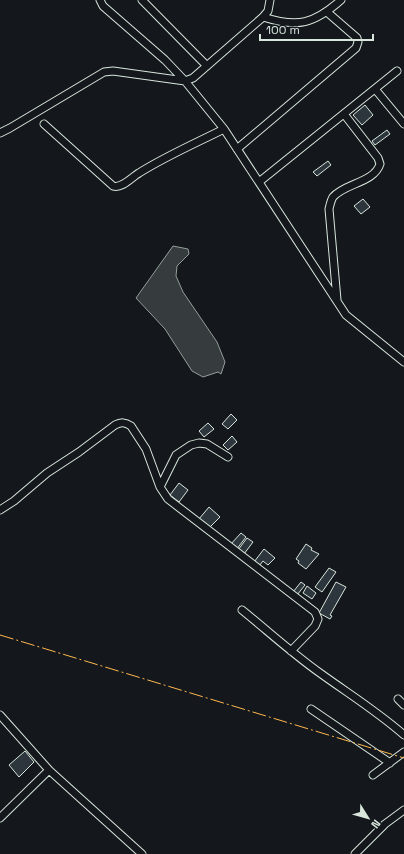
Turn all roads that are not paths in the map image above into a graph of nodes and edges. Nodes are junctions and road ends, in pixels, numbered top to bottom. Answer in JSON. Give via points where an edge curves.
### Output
{"nodes":[{"id":1,"x":100,"y":0,"type":"edge"},
{"id":2,"x":142,"y":0,"type":"edge"},
{"id":3,"x":270,"y":0,"type":"edge"},
{"id":4,"x":342,"y":0,"type":"edge"},
{"id":5,"x":327,"y":12,"type":"junction"},
{"id":6,"x":263,"y":17,"type":"junction"},
{"id":7,"x":207,"y":66,"type":"junction"},
{"id":8,"x":397,"y":72,"type":"dead end"},
{"id":9,"x":185,"y":80,"type":"junction"},
{"id":10,"x":374,"y":90,"type":"junction"},
{"id":11,"x":344,"y":114,"type":"junction"},
{"id":12,"x":44,"y":124,"type":"dead end"},
{"id":13,"x":404,"y":124,"type":"edge"},
{"id":14,"x":224,"y":129,"type":"junction"},
{"id":15,"x":0,"y":133,"type":"edge"},
{"id":16,"x":237,"y":149,"type":"junction"},
{"id":17,"x":259,"y":182,"type":"junction"},
{"id":18,"x":337,"y":301,"type":"junction"},
{"id":19,"x":404,"y":362,"type":"edge"},
{"id":20,"x":228,"y":457,"type":"dead end"},
{"id":21,"x":160,"y":487,"type":"junction"},
{"id":22,"x":0,"y":510,"type":"edge"},
{"id":23,"x":242,"y":610,"type":"dead end"},
{"id":24,"x":291,"y":651,"type":"junction"},
{"id":25,"x":312,"y":710,"type":"dead end"},
{"id":26,"x":0,"y":715,"type":"edge"},
{"id":27,"x":404,"y":735,"type":"edge"},
{"id":28,"x":404,"y":752,"type":"edge"},
{"id":29,"x":390,"y":763,"type":"junction"},
{"id":30,"x":49,"y":770,"type":"junction"},
{"id":31,"x":373,"y":775,"type":"dead end"},
{"id":32,"x":404,"y":810,"type":"edge"},
{"id":33,"x":0,"y":818,"type":"edge"},
{"id":34,"x":142,"y":854,"type":"edge"},
{"id":35,"x":355,"y":854,"type":"edge"}],
"edges":[{"from":1,"to":9,"type":"street","via":[[103,6]]},
{"from":2,"to":7,"type":"street"},
{"from":3,"to":6,"type":"street","via":[[268,11]]},
{"from":4,"to":5,"type":"street"},
{"from":5,"to":6,"type":"street","via":[[314,19],[295,23]]},
{"from":5,"to":16,"type":"street","via":[[357,38],[356,48]]},
{"from":6,"to":7,"type":"street"},
{"from":7,"to":9,"type":"street","via":[[193,78]]},
{"from":8,"to":10,"type":"street"},
{"from":9,"to":14,"type":"street"},
{"from":9,"to":15,"type":"street","via":[[104,72]]},
{"from":10,"to":11,"type":"street"},
{"from":10,"to":13,"type":"street"},
{"from":11,"to":17,"type":"street"},
{"from":11,"to":18,"type":"street","via":[[380,164],[375,172],[342,190],[331,201],[329,209]]},
{"from":12,"to":14,"type":"street","via":[[116,187]]},
{"from":14,"to":16,"type":"street"},
{"from":16,"to":17,"type":"street"},
{"from":17,"to":18,"type":"street"},
{"from":18,"to":19,"type":"street","via":[[351,319]]},
{"from":20,"to":21,"type":"street","via":[[206,444],[191,445],[176,455]]},
{"from":21,"to":22,"type":"street","via":[[146,449],[131,426],[120,423],[47,473]]},
{"from":21,"to":24,"type":"street","via":[[174,505],[315,612],[318,619],[315,626]]},
{"from":23,"to":24,"type":"street"},
{"from":24,"to":27,"type":"street","via":[[382,716]]},
{"from":25,"to":29,"type":"street"},
{"from":26,"to":30,"type":"street"},
{"from":28,"to":29,"type":"street"},
{"from":29,"to":31,"type":"street"},
{"from":30,"to":33,"type":"street"},
{"from":30,"to":34,"type":"street"},
{"from":32,"to":35,"type":"street","via":[[385,824]]}]}
